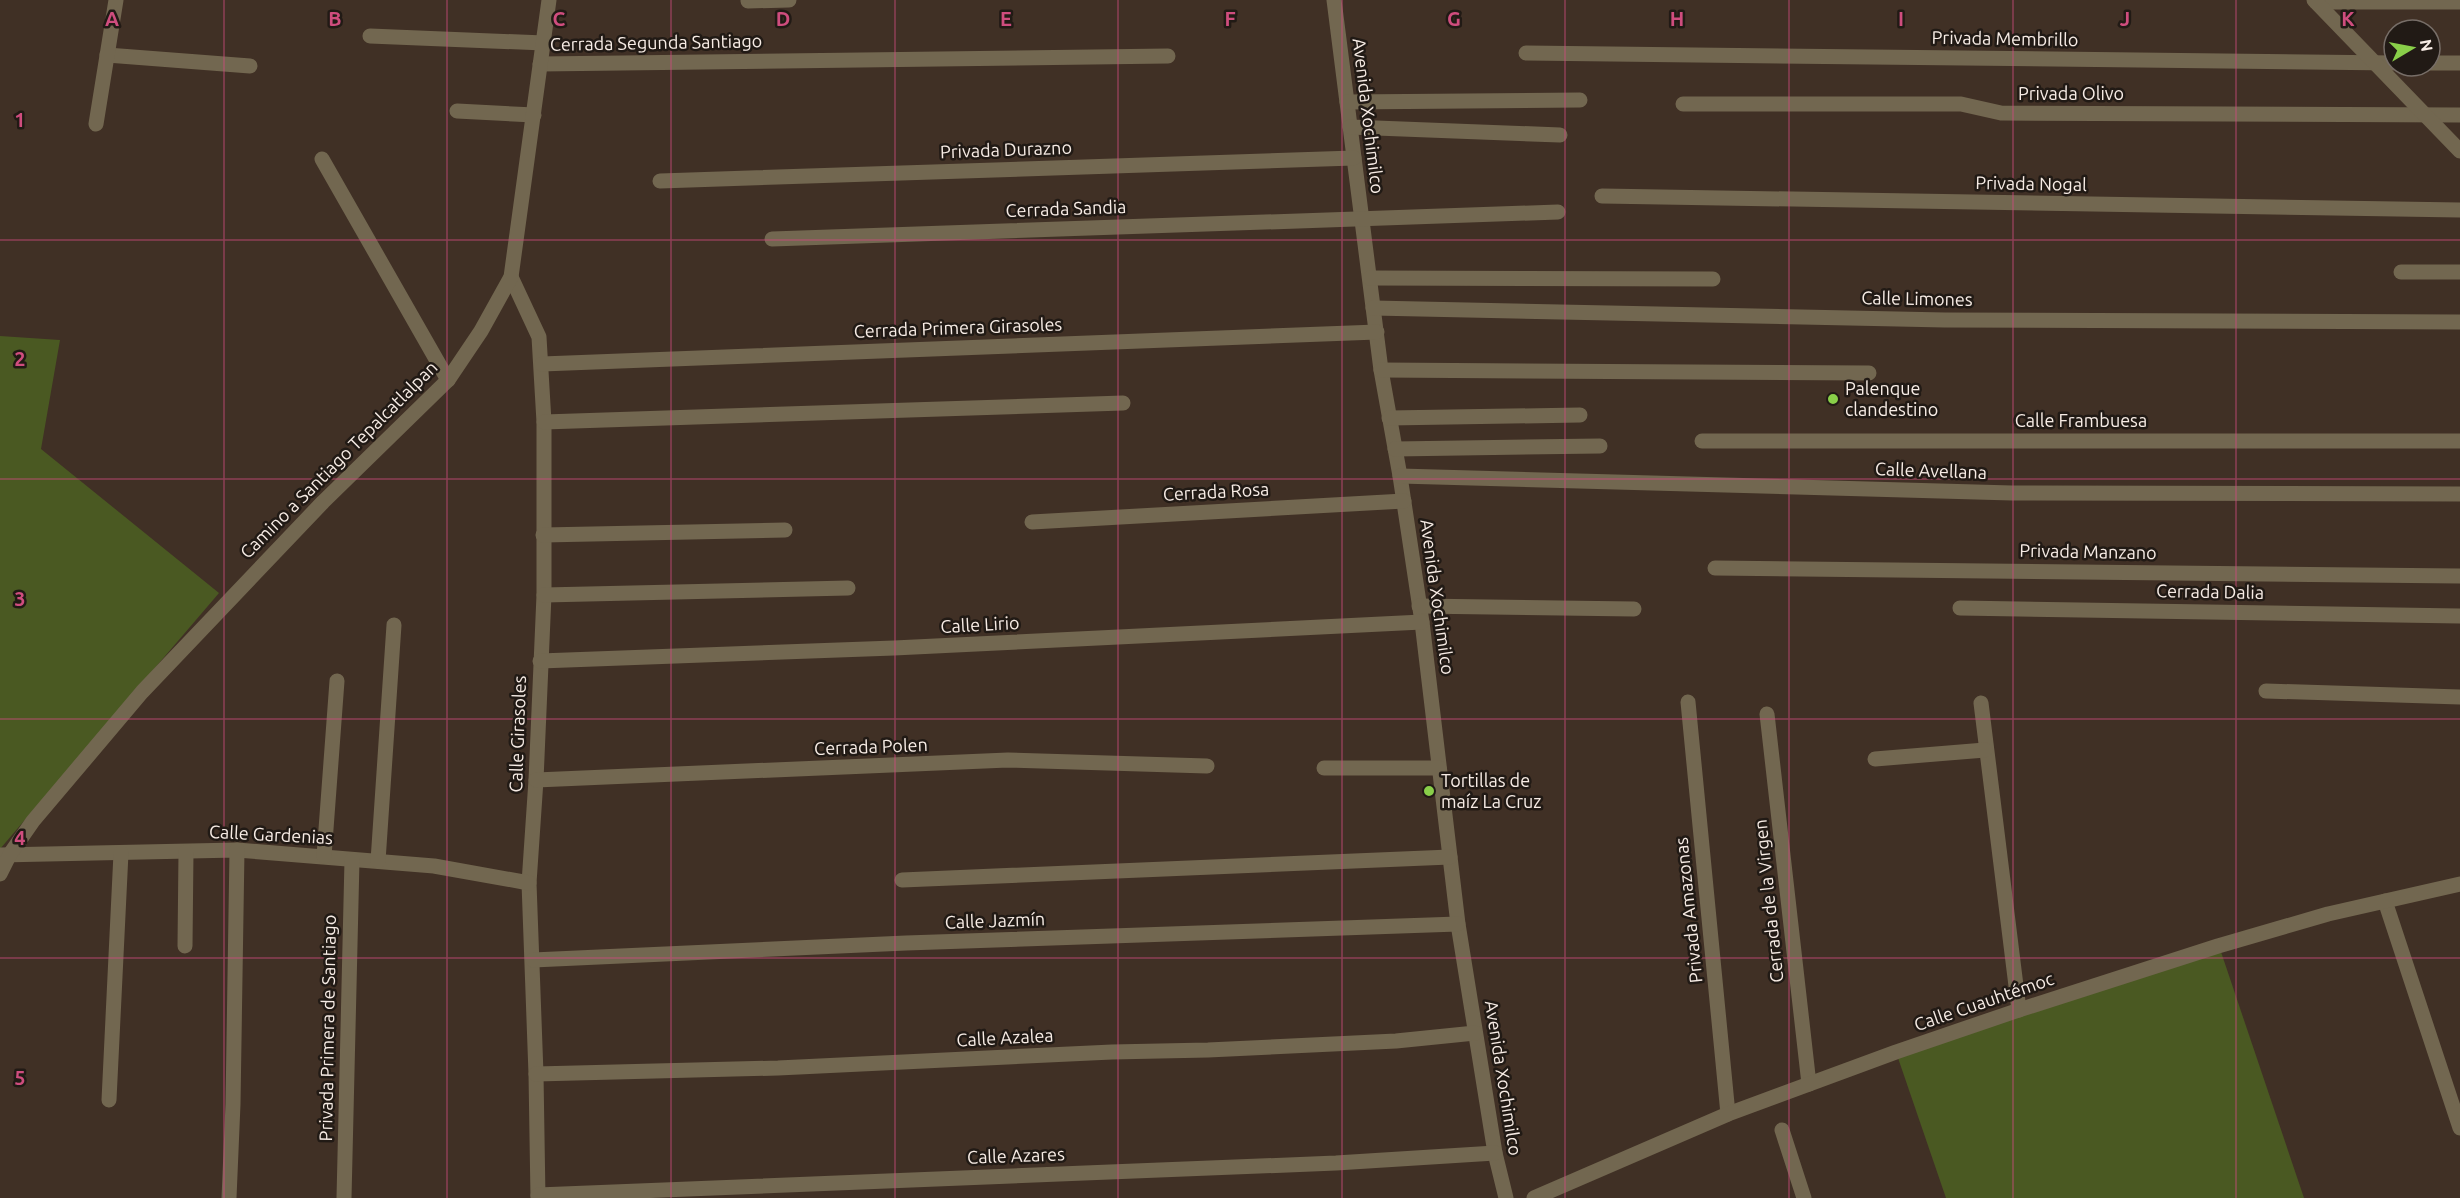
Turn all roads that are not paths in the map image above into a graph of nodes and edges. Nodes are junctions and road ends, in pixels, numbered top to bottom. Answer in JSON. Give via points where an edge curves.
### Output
{"nodes":[{"id":1,"x":116,"y":0,"type":"edge"},
{"id":2,"x":549,"y":0,"type":"edge"},
{"id":3,"x":789,"y":0,"type":"edge"},
{"id":4,"x":1334,"y":0,"type":"edge"},
{"id":5,"x":748,"y":1,"type":"edge"},
{"id":6,"x":2315,"y":1,"type":"edge"},
{"id":7,"x":2460,"y":2,"type":"edge"},
{"id":8,"x":370,"y":36,"type":"dead end"},
{"id":9,"x":544,"y":43,"type":"junction"},
{"id":10,"x":1526,"y":53,"type":"dead end"},
{"id":11,"x":107,"y":55,"type":"junction"},
{"id":12,"x":1168,"y":56,"type":"dead end"},
{"id":13,"x":2375,"y":63,"type":"junction"},
{"id":14,"x":2382,"y":63,"type":"edge"},
{"id":15,"x":2442,"y":63,"type":"edge"},
{"id":16,"x":2460,"y":63,"type":"edge"},
{"id":17,"x":540,"y":64,"type":"junction"},
{"id":18,"x":250,"y":66,"type":"dead end"},
{"id":19,"x":1580,"y":100,"type":"dead end"},
{"id":20,"x":1347,"y":102,"type":"junction"},
{"id":21,"x":1683,"y":104,"type":"dead end"},
{"id":22,"x":457,"y":111,"type":"dead end"},
{"id":23,"x":2425,"y":114,"type":"junction"},
{"id":24,"x":534,"y":115,"type":"junction"},
{"id":25,"x":2460,"y":115,"type":"edge"},
{"id":26,"x":96,"y":124,"type":"dead end"},
{"id":27,"x":1350,"y":127,"type":"junction"},
{"id":28,"x":1560,"y":135,"type":"dead end"},
{"id":29,"x":2458,"y":146,"type":"edge"},
{"id":30,"x":1354,"y":158,"type":"junction"},
{"id":31,"x":322,"y":159,"type":"dead end"},
{"id":32,"x":660,"y":181,"type":"dead end"},
{"id":33,"x":1602,"y":196,"type":"dead end"},
{"id":34,"x":2460,"y":210,"type":"edge"},
{"id":35,"x":1558,"y":212,"type":"dead end"},
{"id":36,"x":1362,"y":219,"type":"junction"},
{"id":37,"x":772,"y":239,"type":"dead end"},
{"id":38,"x":2401,"y":272,"type":"dead end"},
{"id":39,"x":2460,"y":272,"type":"edge"},
{"id":40,"x":511,"y":277,"type":"junction"},
{"id":41,"x":1370,"y":278,"type":"junction"},
{"id":42,"x":1713,"y":279,"type":"dead end"},
{"id":43,"x":1373,"y":308,"type":"junction"},
{"id":44,"x":2460,"y":322,"type":"edge"},
{"id":45,"x":1377,"y":332,"type":"junction"},
{"id":46,"x":542,"y":364,"type":"junction"},
{"id":47,"x":1382,"y":370,"type":"junction"},
{"id":48,"x":1869,"y":374,"type":"dead end"},
{"id":49,"x":448,"y":380,"type":"junction"},
{"id":50,"x":1123,"y":403,"type":"dead end"},
{"id":51,"x":1580,"y":415,"type":"dead end"},
{"id":52,"x":1389,"y":418,"type":"junction"},
{"id":53,"x":544,"y":422,"type":"junction"},
{"id":54,"x":1702,"y":441,"type":"dead end"},
{"id":55,"x":2460,"y":441,"type":"edge"},
{"id":56,"x":1600,"y":446,"type":"dead end"},
{"id":57,"x":1395,"y":449,"type":"junction"},
{"id":58,"x":1400,"y":476,"type":"junction"},
{"id":59,"x":2460,"y":494,"type":"edge"},
{"id":60,"x":1404,"y":501,"type":"junction"},
{"id":61,"x":1032,"y":522,"type":"dead end"},
{"id":62,"x":785,"y":530,"type":"dead end"},
{"id":63,"x":543,"y":535,"type":"junction"},
{"id":64,"x":1715,"y":567,"type":"dead end"},
{"id":65,"x":2460,"y":576,"type":"edge"},
{"id":66,"x":848,"y":588,"type":"dead end"},
{"id":67,"x":544,"y":596,"type":"junction"},
{"id":68,"x":1419,"y":606,"type":"junction"},
{"id":69,"x":1960,"y":608,"type":"dead end"},
{"id":70,"x":1634,"y":609,"type":"dead end"},
{"id":71,"x":2460,"y":616,"type":"edge"},
{"id":72,"x":1422,"y":622,"type":"junction"},
{"id":73,"x":394,"y":625,"type":"dead end"},
{"id":74,"x":540,"y":661,"type":"junction"},
{"id":75,"x":337,"y":681,"type":"dead end"},
{"id":76,"x":2266,"y":691,"type":"dead end"},
{"id":77,"x":2460,"y":697,"type":"edge"},
{"id":78,"x":1688,"y":702,"type":"dead end"},
{"id":79,"x":1981,"y":703,"type":"dead end"},
{"id":80,"x":1767,"y":714,"type":"dead end"},
{"id":81,"x":1985,"y":750,"type":"junction"},
{"id":82,"x":1875,"y":759,"type":"dead end"},
{"id":83,"x":1207,"y":766,"type":"dead end"},
{"id":84,"x":1324,"y":768,"type":"dead end"},
{"id":85,"x":1439,"y":768,"type":"junction"},
{"id":86,"x":536,"y":780,"type":"junction"},
{"id":87,"x":237,"y":849,"type":"junction"},
{"id":88,"x":186,"y":852,"type":"junction"},
{"id":89,"x":5,"y":854,"type":"edge"},
{"id":90,"x":121,"y":854,"type":"junction"},
{"id":91,"x":324,"y":856,"type":"junction"},
{"id":92,"x":1450,"y":857,"type":"junction"},
{"id":93,"x":352,"y":860,"type":"junction"},
{"id":94,"x":378,"y":861,"type":"junction"},
{"id":95,"x":0,"y":874,"type":"edge"},
{"id":96,"x":902,"y":880,"type":"dead end"},
{"id":97,"x":529,"y":883,"type":"junction"},
{"id":98,"x":2460,"y":884,"type":"edge"},
{"id":99,"x":2385,"y":901,"type":"junction"},
{"id":100,"x":1458,"y":924,"type":"junction"},
{"id":101,"x":185,"y":946,"type":"dead end"},
{"id":102,"x":533,"y":960,"type":"junction"},
{"id":103,"x":2019,"y":1010,"type":"junction"},
{"id":104,"x":1475,"y":1033,"type":"junction"},
{"id":105,"x":536,"y":1074,"type":"junction"},
{"id":106,"x":1809,"y":1084,"type":"junction"},
{"id":107,"x":109,"y":1100,"type":"dead end"},
{"id":108,"x":1728,"y":1114,"type":"junction"},
{"id":109,"x":2460,"y":1128,"type":"edge"},
{"id":110,"x":1782,"y":1130,"type":"dead end"},
{"id":111,"x":1495,"y":1153,"type":"junction"},
{"id":112,"x":538,"y":1197,"type":"edge"},
{"id":113,"x":229,"y":1198,"type":"edge"},
{"id":114,"x":344,"y":1198,"type":"edge"},
{"id":115,"x":1506,"y":1198,"type":"edge"},
{"id":116,"x":1534,"y":1198,"type":"edge"},
{"id":117,"x":1804,"y":1198,"type":"edge"}],
"edges":[{"from":1,"to":11,"type":"street"},
{"from":2,"to":9,"type":"street","name":"Camino a Santiago Tepalcatlalpan"},
{"from":3,"to":5,"type":"street"},
{"from":4,"to":20,"type":"street","name":"Avenida Xochimilco"},
{"from":6,"to":7,"type":"street"},
{"from":6,"to":13,"type":"street"},
{"from":8,"to":9,"type":"street"},
{"from":9,"to":17,"type":"street","name":"Camino a Santiago Tepalcatlalpan"},
{"from":10,"to":13,"type":"street","name":"Privada Membrillo"},
{"from":11,"to":18,"type":"street"},
{"from":11,"to":26,"type":"street"},
{"from":12,"to":17,"type":"street","name":"Cerrada Segunda Santiago"},
{"from":13,"to":14,"type":"street","name":"Privada Membrillo"},
{"from":13,"to":23,"type":"street"},
{"from":15,"to":16,"type":"street"},
{"from":17,"to":24,"type":"street","name":"Camino a Santiago Tepalcatlalpan"},
{"from":19,"to":20,"type":"street"},
{"from":20,"to":27,"type":"street","name":"Avenida Xochimilco"},
{"from":21,"to":23,"type":"street","name":"Privada Olivo","via":[[1961,104],[2001,113]]},
{"from":22,"to":24,"type":"street"},
{"from":23,"to":25,"type":"street","name":"Privada Olivo"},
{"from":23,"to":29,"type":"street"},
{"from":24,"to":40,"type":"street","name":"Camino a Santiago Tepalcatlalpan"},
{"from":27,"to":28,"type":"street"},
{"from":27,"to":30,"type":"street","name":"Avenida Xochimilco"},
{"from":30,"to":32,"type":"street","name":"Privada Durazno"},
{"from":30,"to":36,"type":"street","name":"Avenida Xochimilco"},
{"from":31,"to":49,"type":"street"},
{"from":33,"to":34,"type":"street","name":"Privada Nogal"},
{"from":35,"to":36,"type":"street","name":"Cerrada Sandia"},
{"from":36,"to":37,"type":"street","name":"Cerrada Sandia"},
{"from":36,"to":41,"type":"street","name":"Avenida Xochimilco"},
{"from":38,"to":39,"type":"street"},
{"from":40,"to":46,"type":"street","name":"Calle Girasoles","via":[[539,337]]},
{"from":40,"to":49,"type":"street","name":"Camino a Santiago Tepalcatlalpan"},
{"from":41,"to":42,"type":"street"},
{"from":41,"to":43,"type":"street","name":"Avenida Xochimilco"},
{"from":43,"to":44,"type":"street","name":"Calle Limones","via":[[1945,320]]},
{"from":43,"to":45,"type":"street","name":"Avenida Xochimilco"},
{"from":45,"to":46,"type":"street","name":"Cerrada Primera Girasoles"},
{"from":45,"to":47,"type":"street","name":"Avenida Xochimilco"},
{"from":46,"to":53,"type":"street","name":"Calle Girasoles"},
{"from":47,"to":48,"type":"street"},
{"from":47,"to":52,"type":"street","name":"Avenida Xochimilco"},
{"from":49,"to":89,"type":"street","name":"Camino a Santiago Tepalcatlalpan","via":[[323,502],[142,692]]},
{"from":50,"to":53,"type":"street"},
{"from":51,"to":52,"type":"street"},
{"from":52,"to":57,"type":"street","name":"Avenida Xochimilco"},
{"from":53,"to":63,"type":"street","name":"Calle Girasoles"},
{"from":54,"to":55,"type":"street","name":"Calle Frambuesa"},
{"from":56,"to":57,"type":"street"},
{"from":57,"to":58,"type":"street","name":"Avenida Xochimilco"},
{"from":58,"to":59,"type":"street","name":"Calle Avellana","via":[[2012,492]]},
{"from":58,"to":60,"type":"street","name":"Avenida Xochimilco"},
{"from":60,"to":61,"type":"street","name":"Cerrada Rosa"},
{"from":60,"to":68,"type":"street","name":"Avenida Xochimilco"},
{"from":62,"to":63,"type":"street"},
{"from":63,"to":67,"type":"street","name":"Calle Girasoles"},
{"from":64,"to":65,"type":"street","name":"Privada Manzano"},
{"from":66,"to":67,"type":"street"},
{"from":67,"to":74,"type":"street","name":"Calle Girasoles"},
{"from":68,"to":70,"type":"street"},
{"from":68,"to":72,"type":"street","name":"Avenida Xochimilco"},
{"from":69,"to":71,"type":"street","name":"Cerrada Dalia"},
{"from":72,"to":74,"type":"street","name":"Calle Lirio"},
{"from":72,"to":85,"type":"street","name":"Avenida Xochimilco"},
{"from":73,"to":94,"type":"street"},
{"from":74,"to":86,"type":"street","name":"Calle Girasoles"},
{"from":75,"to":91,"type":"street"},
{"from":76,"to":77,"type":"street"},
{"from":78,"to":108,"type":"street","name":"Privada Amazonas"},
{"from":79,"to":81,"type":"street"},
{"from":80,"to":106,"type":"street","name":"Cerrada de la Virgen"},
{"from":81,"to":82,"type":"street"},
{"from":81,"to":103,"type":"street"},
{"from":83,"to":86,"type":"street","name":"Cerrada Polen","via":[[1008,760]]},
{"from":84,"to":85,"type":"street"},
{"from":85,"to":92,"type":"street","name":"Avenida Xochimilco"},
{"from":86,"to":97,"type":"street","name":"Calle Girasoles"},
{"from":87,"to":88,"type":"street","name":"Calle Gardenias"},
{"from":87,"to":91,"type":"street","name":"Calle Gardenias"},
{"from":87,"to":113,"type":"street"},
{"from":88,"to":90,"type":"street","name":"Calle Gardenias"},
{"from":88,"to":101,"type":"street"},
{"from":89,"to":90,"type":"street","name":"Calle Gardenias"},
{"from":89,"to":95,"type":"street","name":"Camino a Santiago Tepalcatlalpan"},
{"from":90,"to":107,"type":"street"},
{"from":91,"to":93,"type":"street","name":"Calle Gardenias"},
{"from":92,"to":96,"type":"street"},
{"from":92,"to":100,"type":"street","name":"Avenida Xochimilco"},
{"from":93,"to":94,"type":"street","name":"Calle Gardenias"},
{"from":93,"to":114,"type":"street","name":"Privada Primera de Santiago"},
{"from":94,"to":97,"type":"street","name":"Calle Gardenias","via":[[434,866]]},
{"from":97,"to":102,"type":"street","name":"Calle Girasoles"},
{"from":98,"to":99,"type":"street","name":"Calle Cuauhtémoc"},
{"from":99,"to":103,"type":"street","name":"Calle Cuauhtémoc","via":[[2218,946]]},
{"from":99,"to":109,"type":"street"},
{"from":100,"to":102,"type":"street","name":"Calle Jazmín"},
{"from":100,"to":104,"type":"street","name":"Avenida Xochimilco"},
{"from":102,"to":105,"type":"street","name":"Calle Girasoles"},
{"from":103,"to":106,"type":"street","name":"Calle Cuauhtémoc"},
{"from":104,"to":105,"type":"street","name":"Calle Azalea","via":[[1396,1041],[1220,1049]]},
{"from":104,"to":111,"type":"street","name":"Avenida Xochimilco"},
{"from":105,"to":112,"type":"street","name":"Calle Girasoles"},
{"from":106,"to":108,"type":"street","name":"Calle Cuauhtémoc"},
{"from":108,"to":116,"type":"street","name":"Calle Cuauhtémoc"},
{"from":110,"to":117,"type":"street"},
{"from":111,"to":112,"type":"street","name":"Calle Azares"},
{"from":111,"to":115,"type":"street","name":"Avenida Xochimilco"}]}
